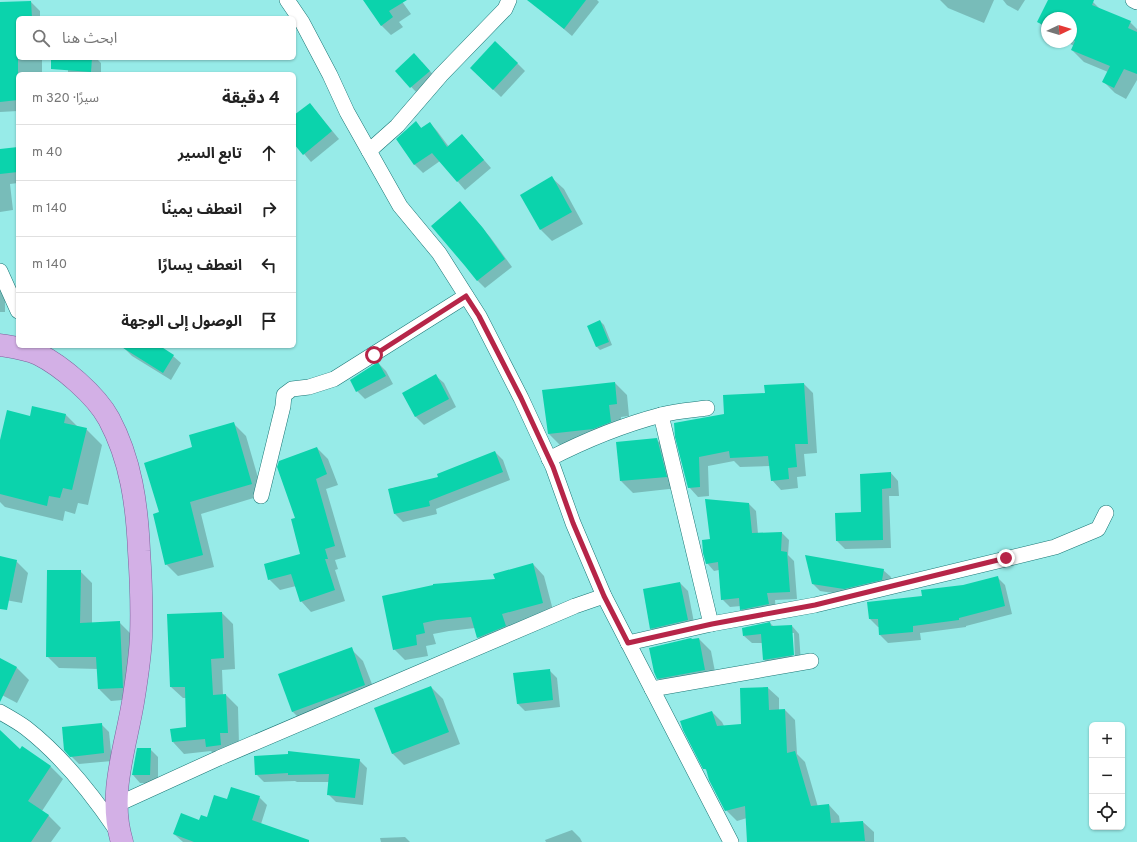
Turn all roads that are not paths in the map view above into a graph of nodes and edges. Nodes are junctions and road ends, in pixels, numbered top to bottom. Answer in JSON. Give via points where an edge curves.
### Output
{"nodes":[{"id":1,"x":287,"y":0,"type":"edge"},
{"id":2,"x":509,"y":0,"type":"edge"},
{"id":3,"x":1133,"y":0,"type":"edge"},
{"id":4,"x":1137,"y":2,"type":"edge"},
{"id":5,"x":369,"y":150,"type":"junction"},
{"id":6,"x":0,"y":271,"type":"edge"},
{"id":7,"x":466,"y":296,"type":"junction"},
{"id":8,"x":16,"y":307,"type":"edge"},
{"id":9,"x":0,"y":345,"type":"edge"},
{"id":10,"x":16,"y":347,"type":"edge"},
{"id":11,"x":22,"y":348,"type":"edge"},
{"id":12,"x":35,"y":350,"type":"edge"},
{"id":13,"x":707,"y":408,"type":"dead end"},
{"id":14,"x":661,"y":415,"type":"junction"},
{"id":15,"x":549,"y":459,"type":"junction"},
{"id":16,"x":261,"y":496,"type":"dead end"},
{"id":17,"x":1106,"y":513,"type":"dead end"},
{"id":18,"x":604,"y":596,"type":"junction"},
{"id":19,"x":712,"y":624,"type":"junction"},
{"id":20,"x":628,"y":643,"type":"junction"},
{"id":21,"x":811,"y":661,"type":"dead end"},
{"id":22,"x":652,"y":689,"type":"junction"},
{"id":23,"x":0,"y":712,"type":"edge"},
{"id":24,"x":116,"y":805,"type":"junction"},
{"id":25,"x":121,"y":839,"type":"edge"},
{"id":26,"x":731,"y":842,"type":"edge"}],
"edges":[{"from":1,"to":5,"type":"street","via":[[302,22]]},
{"from":2,"to":5,"type":"street","via":[[505,9],[441,75],[397,126]]},
{"from":3,"to":4,"type":"street"},
{"from":5,"to":7,"type":"street","via":[[400,206],[439,252]]},
{"from":6,"to":8,"type":"street"},
{"from":7,"to":15,"type":"street","via":[[521,398]]},
{"from":7,"to":16,"type":"street","via":[[334,379],[292,389],[284,395]]},
{"from":9,"to":10,"type":"main road"},
{"from":11,"to":12,"type":"main road"},
{"from":12,"to":24,"type":"main road","via":[[89,393],[108,417],[119,438],[130,471],[138,522],[141,640],[134,697],[119,767]]},
{"from":13,"to":14,"type":"street"},
{"from":14,"to":15,"type":"street","via":[[626,426]]},
{"from":14,"to":19,"type":"street"},
{"from":15,"to":18,"type":"street"},
{"from":17,"to":19,"type":"street","via":[[1098,529],[1055,547],[815,605]]},
{"from":18,"to":20,"type":"street"},
{"from":18,"to":24,"type":"street","via":[[575,606],[219,758]]},
{"from":19,"to":20,"type":"street"},
{"from":20,"to":22,"type":"street"},
{"from":21,"to":22,"type":"street"},
{"from":22,"to":26,"type":"street"},
{"from":23,"to":25,"type":"street","via":[[26,728],[44,744],[96,800]]},
{"from":24,"to":25,"type":"main road"}]}
